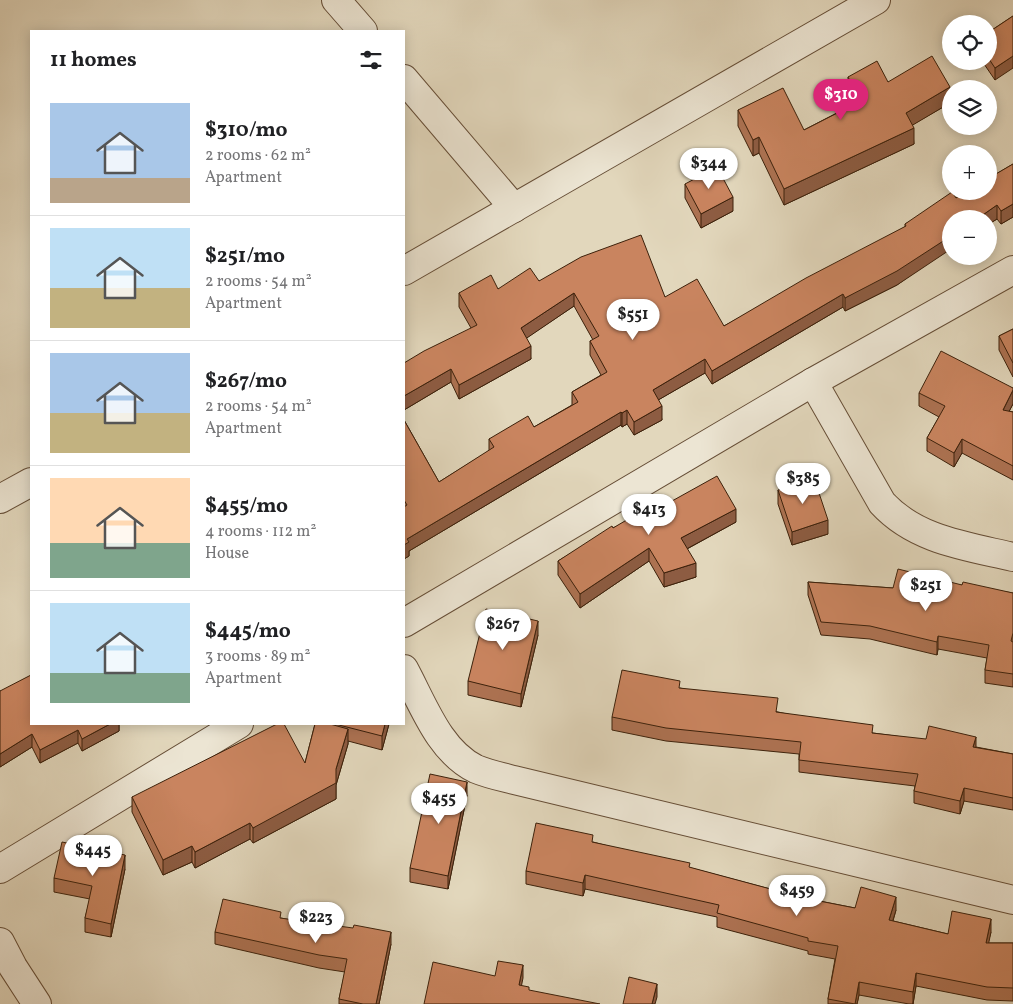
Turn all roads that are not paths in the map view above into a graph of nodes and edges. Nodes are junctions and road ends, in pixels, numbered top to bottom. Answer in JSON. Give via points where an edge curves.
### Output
{"nodes":[{"id":1,"x":336,"y":0,"type":"edge"},
{"id":2,"x":876,"y":0,"type":"edge"},
{"id":3,"x":362,"y":30,"type":"edge"},
{"id":4,"x":405,"y":80,"type":"edge"},
{"id":5,"x":514,"y":208,"type":"junction"},
{"id":6,"x":405,"y":269,"type":"edge"},
{"id":7,"x":1013,"y":270,"type":"edge"},
{"id":8,"x":813,"y":382,"type":"junction"},
{"id":9,"x":30,"y":483,"type":"edge"},
{"id":10,"x":0,"y":500,"type":"edge"},
{"id":11,"x":1013,"y":557,"type":"edge"},
{"id":12,"x":405,"y":622,"type":"edge"},
{"id":13,"x":405,"y":672,"type":"edge"},
{"id":14,"x":236,"y":725,"type":"edge"},
{"id":15,"x":0,"y":869,"type":"edge"},
{"id":16,"x":1013,"y":900,"type":"edge"},
{"id":17,"x":0,"y":942,"type":"edge"},
{"id":18,"x":37,"y":1004,"type":"edge"}],
"edges":[{"from":1,"to":3,"type":"street"},
{"from":2,"to":5,"type":"street"},
{"from":4,"to":5,"type":"street"},
{"from":5,"to":6,"type":"street"},
{"from":7,"to":8,"type":"street"},
{"from":8,"to":11,"type":"street","via":[[882,503],[894,516],[942,540]]},
{"from":8,"to":12,"type":"street"},
{"from":9,"to":10,"type":"street"},
{"from":13,"to":16,"type":"street","via":[[447,747],[477,769]]},
{"from":14,"to":15,"type":"street"},
{"from":17,"to":18,"type":"street"}]}
